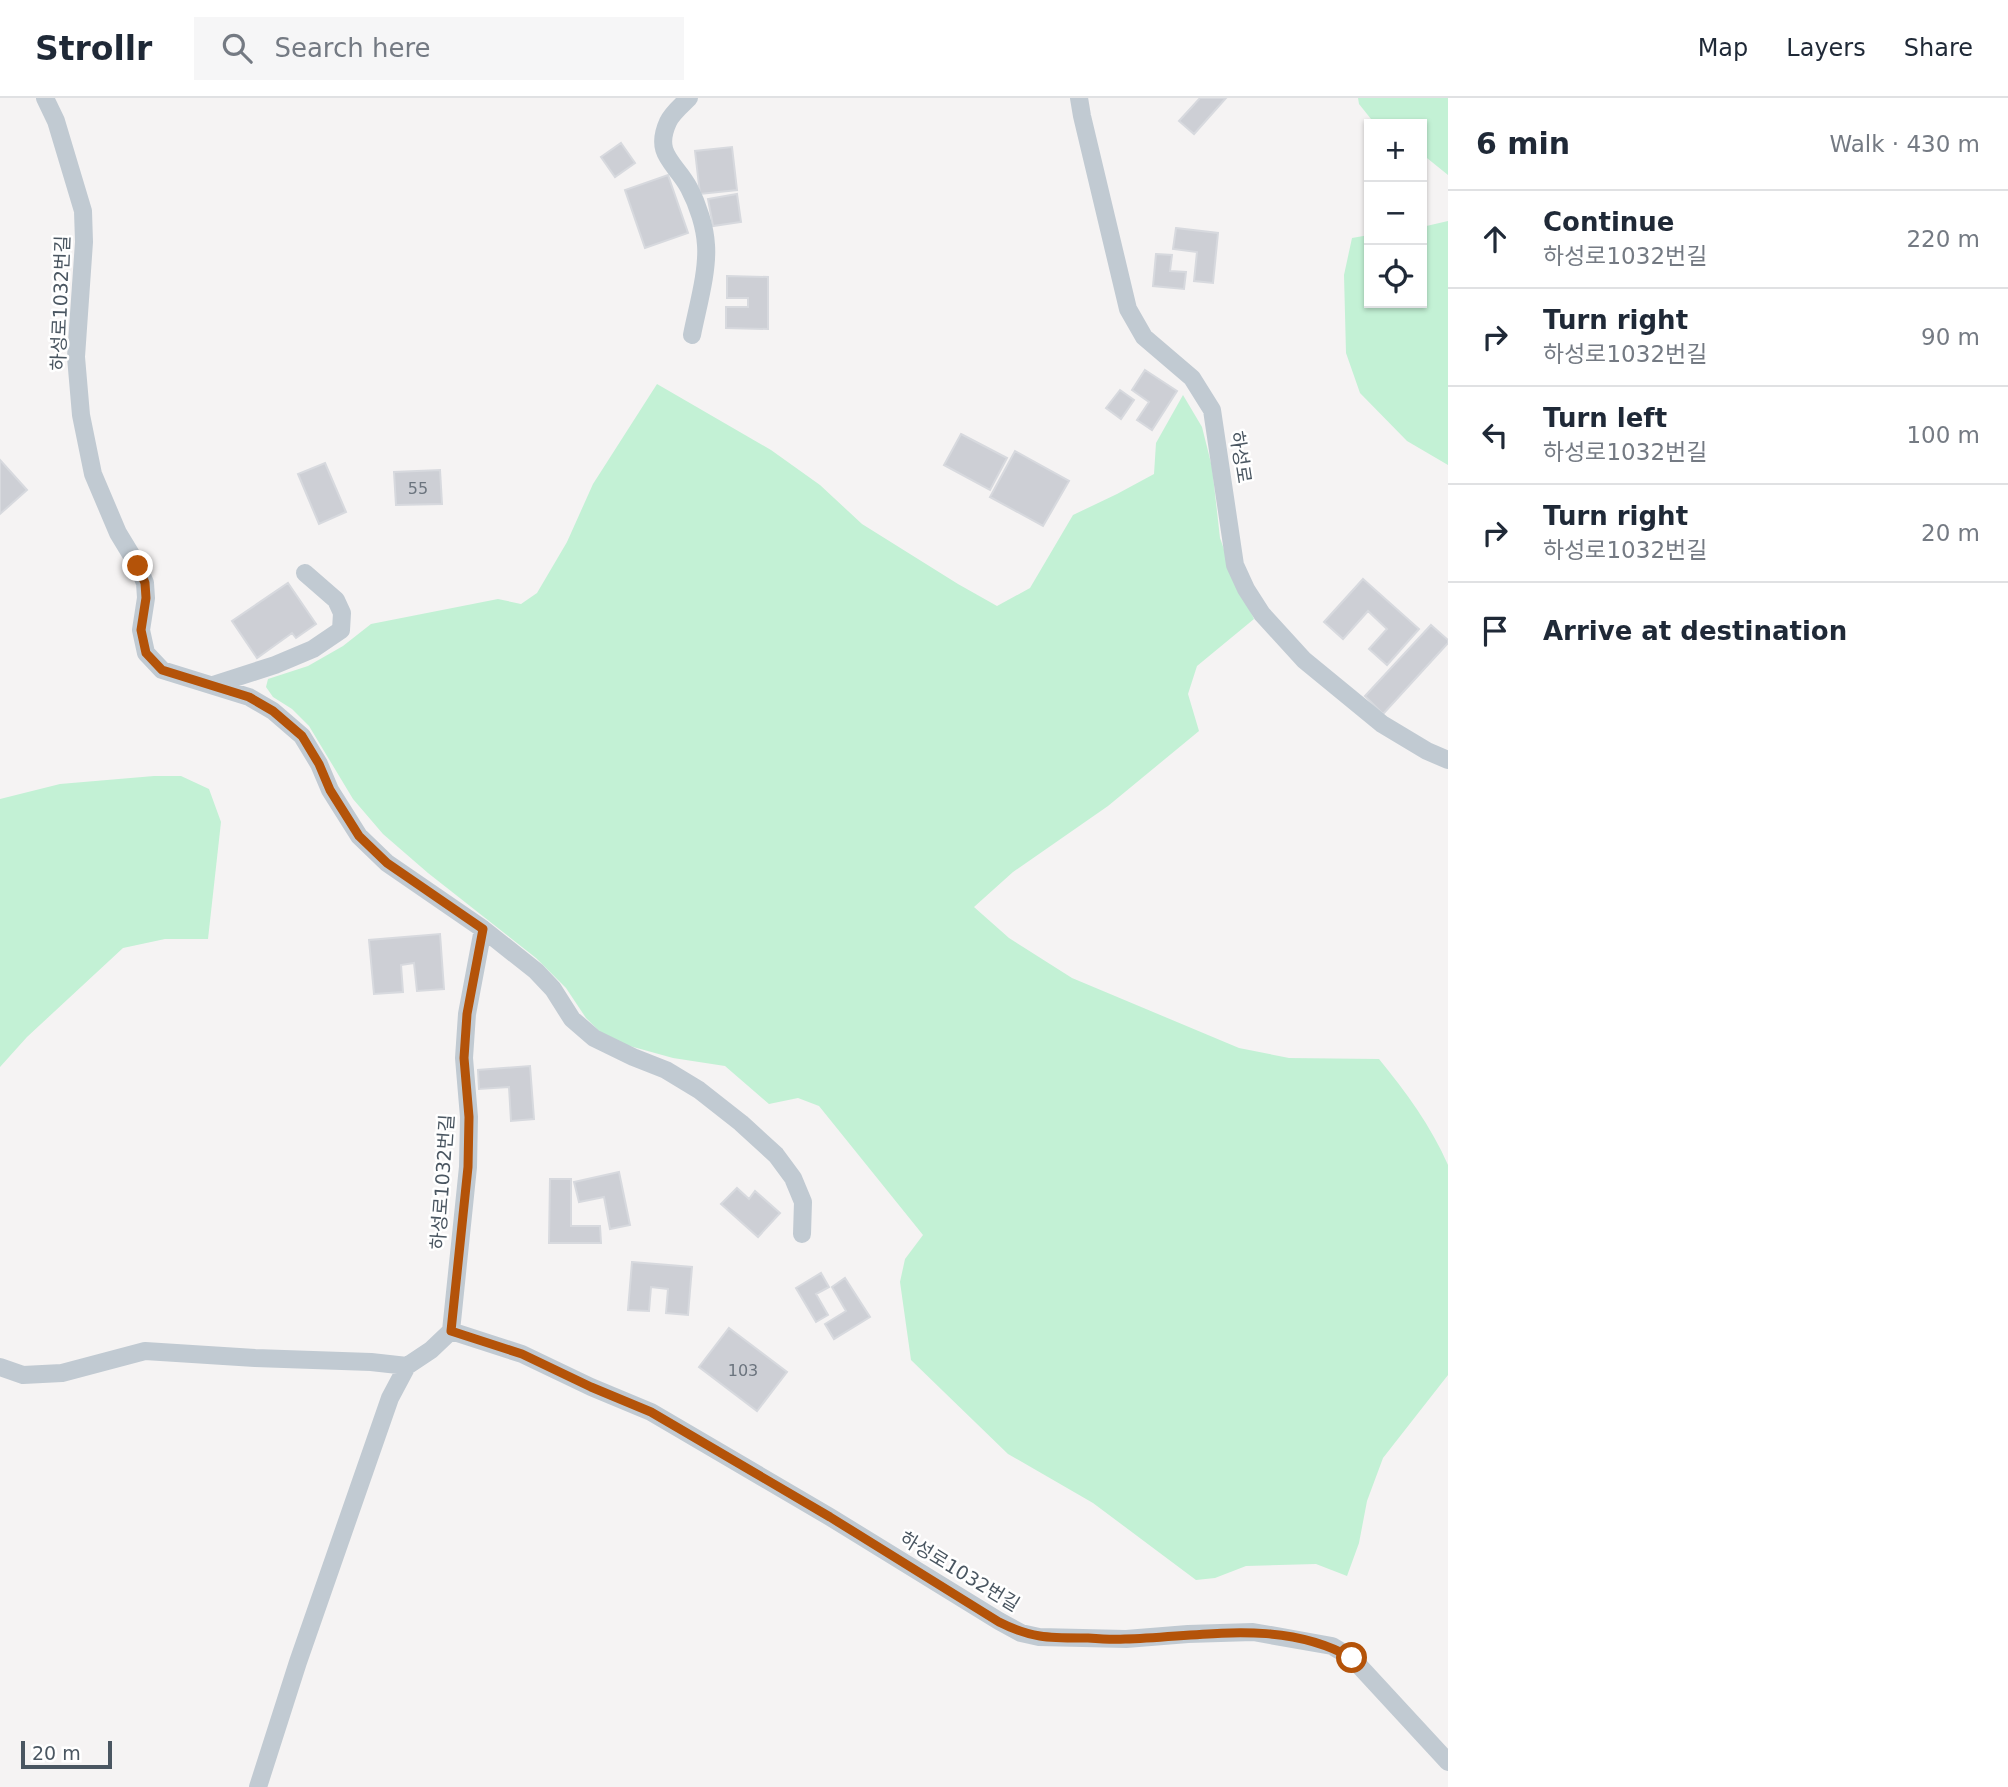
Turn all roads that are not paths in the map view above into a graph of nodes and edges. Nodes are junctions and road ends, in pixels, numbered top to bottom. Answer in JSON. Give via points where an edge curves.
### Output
{"nodes":[{"id":1,"x":46,"y":98,"type":"edge"},
{"id":2,"x":689,"y":98,"type":"edge"},
{"id":3,"x":1079,"y":98,"type":"edge"},
{"id":4,"x":692,"y":335,"type":"dead end"},
{"id":5,"x":305,"y":573,"type":"dead end"},
{"id":6,"x":212,"y":685,"type":"junction"},
{"id":7,"x":1448,"y":760,"type":"edge"},
{"id":8,"x":483,"y":929,"type":"junction"},
{"id":9,"x":802,"y":1234,"type":"dead end"},
{"id":10,"x":451,"y":1331,"type":"junction"},
{"id":11,"x":407,"y":1366,"type":"junction"},
{"id":12,"x":0,"y":1367,"type":"edge"},
{"id":13,"x":1448,"y":1762,"type":"edge"},
{"id":14,"x":258,"y":1787,"type":"edge"}],
"edges":[{"from":1,"to":6,"type":"lane","name":"하성로1032번길","via":[[83,211],[76,357],[93,474],[145,583],[141,630],[146,653],[162,670]]},
{"from":2,"to":4,"type":"lane","via":[[669,119],[662,137],[665,156],[696,205],[706,246]]},
{"from":3,"to":7,"type":"lane","name":"하성로","via":[[1128,309],[1144,337],[1192,378],[1212,410],[1235,565],[1246,589],[1304,660],[1382,724]]},
{"from":5,"to":6,"type":"lane","via":[[336,600],[342,613],[341,630],[313,649]]},
{"from":6,"to":8,"type":"lane","name":"하성로1032번길","via":[[249,697],[302,736],[359,836],[387,863]]},
{"from":8,"to":9,"type":"lane","via":[[536,971],[572,1018],[594,1038],[699,1090],[776,1156],[793,1178],[803,1202]]},
{"from":8,"to":10,"type":"lane","name":"하성로1032번길","via":[[466,1025],[468,1167]]},
{"from":10,"to":11,"type":"lane"},
{"from":10,"to":13,"type":"lane","name":"하성로1032번길","via":[[522,1354],[651,1412],[1021,1633],[1126,1639],[1253,1632],[1332,1646],[1352,1658]]},
{"from":11,"to":12,"type":"lane","via":[[145,1351],[62,1373],[23,1375]]},
{"from":11,"to":14,"type":"lane","via":[[371,1451]]}]}
